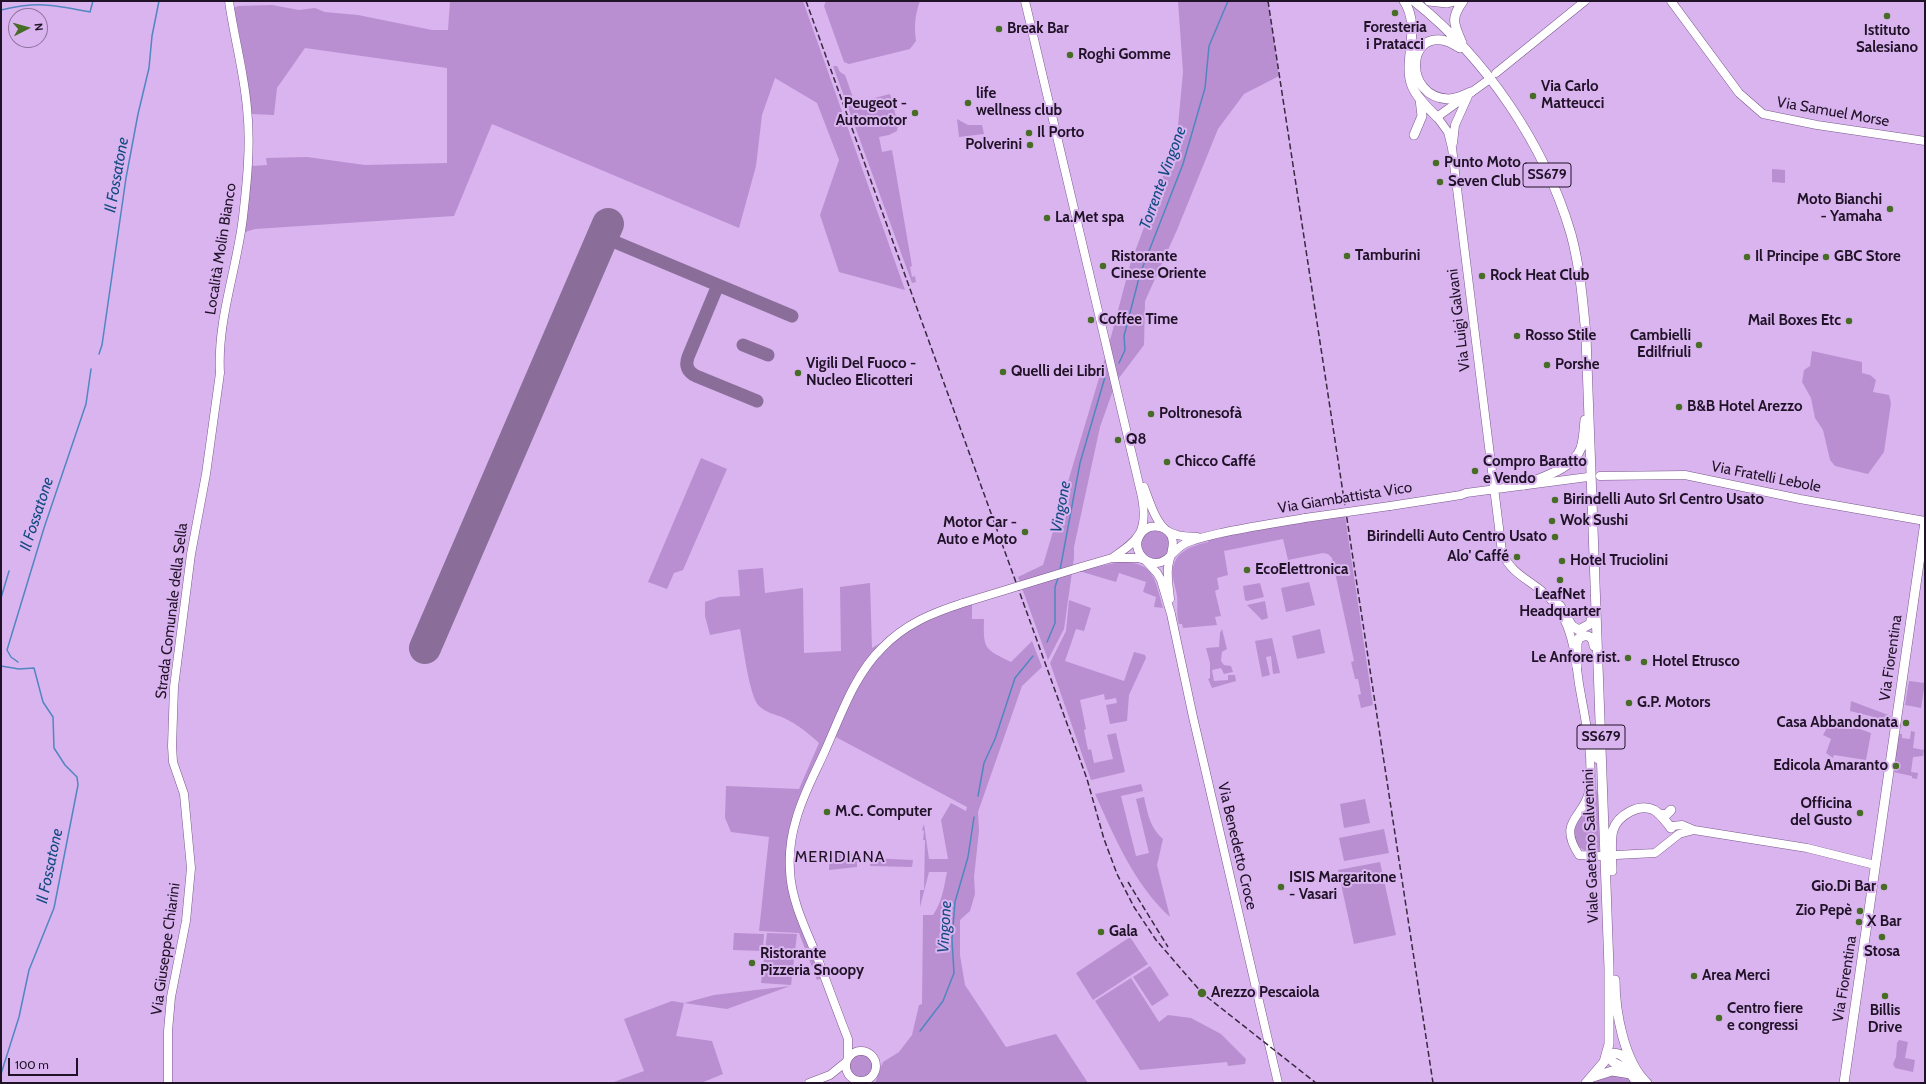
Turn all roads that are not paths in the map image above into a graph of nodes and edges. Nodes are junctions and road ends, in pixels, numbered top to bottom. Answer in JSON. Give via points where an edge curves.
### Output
{"nodes":[{"id":1,"x":229,"y":1,"type":"edge"},
{"id":2,"x":1025,"y":1,"type":"edge"},
{"id":3,"x":1404,"y":1,"type":"edge"},
{"id":4,"x":1414,"y":1,"type":"edge"},
{"id":5,"x":1429,"y":1,"type":"edge"},
{"id":6,"x":1455,"y":1,"type":"edge"},
{"id":7,"x":1463,"y":1,"type":"edge"},
{"id":8,"x":1585,"y":1,"type":"edge"},
{"id":9,"x":1671,"y":1,"type":"edge"},
{"id":10,"x":1466,"y":50,"type":"junction"},
{"id":11,"x":1415,"y":70,"type":"junction"},
{"id":12,"x":1496,"y":73,"type":"dead end"},
{"id":13,"x":1486,"y":81,"type":"dead end"},
{"id":14,"x":1471,"y":92,"type":"junction"},
{"id":15,"x":1420,"y":99,"type":"junction"},
{"id":16,"x":1436,"y":116,"type":"junction"},
{"id":17,"x":1414,"y":135,"type":"dead end"},
{"id":18,"x":1925,"y":142,"type":"edge"},
{"id":19,"x":1452,"y":148,"type":"junction"},
{"id":20,"x":219,"y":358,"type":"joint"},
{"id":21,"x":1588,"y":391,"type":"junction"},
{"id":22,"x":1136,"y":465,"type":"junction"},
{"id":23,"x":1600,"y":476,"type":"dead end"},
{"id":24,"x":1588,"y":477,"type":"dead end"},
{"id":25,"x":1524,"y":485,"type":"junction"},
{"id":26,"x":1494,"y":489,"type":"junction"},
{"id":27,"x":1925,"y":522,"type":"edge"},
{"id":28,"x":1166,"y":530,"type":"junction"},
{"id":29,"x":1139,"y":536,"type":"junction"},
{"id":30,"x":1202,"y":538,"type":"junction"},
{"id":31,"x":1171,"y":554,"type":"junction"},
{"id":32,"x":1112,"y":558,"type":"junction"},
{"id":33,"x":1146,"y":560,"type":"junction"},
{"id":34,"x":1551,"y":599,"type":"junction"},
{"id":35,"x":1596,"y":602,"type":"junction"},
{"id":36,"x":1171,"y":614,"type":"junction"},
{"id":37,"x":1580,"y":630,"type":"junction"},
{"id":38,"x":1571,"y":639,"type":"junction"},
{"id":39,"x":1577,"y":667,"type":"junction"},
{"id":40,"x":1598,"y":679,"type":"junction"},
{"id":41,"x":1589,"y":737,"type":"junction"},
{"id":42,"x":1603,"y":794,"type":"junction"},
{"id":43,"x":1671,"y":810,"type":"dead end"},
{"id":44,"x":1660,"y":814,"type":"junction"},
{"id":45,"x":1671,"y":828,"type":"junction"},
{"id":46,"x":1690,"y":831,"type":"junction"},
{"id":47,"x":1666,"y":846,"type":"junction"},
{"id":48,"x":1603,"y":854,"type":"junction"},
{"id":49,"x":1616,"y":855,"type":"dead end"},
{"id":50,"x":1875,"y":865,"type":"junction"},
{"id":51,"x":191,"y":868,"type":"joint"},
{"id":52,"x":1614,"y":926,"type":"junction"},
{"id":53,"x":848,"y":1039,"type":"junction"},
{"id":54,"x":861,"y":1051,"type":"junction"},
{"id":55,"x":1607,"y":1055,"type":"junction"},
{"id":56,"x":847,"y":1060,"type":"junction"},
{"id":57,"x":1632,"y":1071,"type":"junction"},
{"id":58,"x":875,"y":1073,"type":"junction"},
{"id":59,"x":830,"y":1075,"type":"junction"},
{"id":60,"x":849,"y":1076,"type":"junction"},
{"id":61,"x":1589,"y":1080,"type":"edge"},
{"id":62,"x":859,"y":1082,"type":"edge"},
{"id":63,"x":1844,"y":1082,"type":"edge"},
{"id":64,"x":168,"y":1083,"type":"edge"},
{"id":65,"x":809,"y":1083,"type":"edge"},
{"id":66,"x":873,"y":1083,"type":"edge"},
{"id":67,"x":1278,"y":1083,"type":"edge"},
{"id":68,"x":1637,"y":1083,"type":"edge"},
{"id":69,"x":1647,"y":1083,"type":"edge"}],
"edges":[{"from":1,"to":20,"type":"street","name":"Località Molin Bianco","via":[[242,68],[248,136],[242,229],[231,274]]},
{"from":2,"to":22,"type":"street","name":"Via Benedetto Croce"},
{"from":3,"to":15,"type":"main road","via":[[1410,16],[1410,80]]},
{"from":4,"to":10,"type":"main road","number":"SS679"},
{"from":5,"to":6,"type":"main road"},
{"from":7,"to":10,"type":"main road","via":[[1455,12],[1455,26]]},
{"from":8,"to":12,"type":"street"},
{"from":9,"to":18,"type":"street","name":"Via Samuel Morse","via":[[1738,93],[1763,114]]},
{"from":10,"to":11,"type":"main road","via":[[1447,40],[1429,41],[1416,56]]},
{"from":10,"to":21,"type":"main road","number":"SS679","via":[[1493,82],[1532,141],[1571,234],[1581,286]]},
{"from":11,"to":14,"type":"main road","via":[[1423,88],[1439,98],[1456,98]]},
{"from":11,"to":16,"type":"main road","via":[[1417,87]]},
{"from":13,"to":14,"type":"street"},
{"from":14,"to":16,"type":"street"},
{"from":14,"to":19,"type":"street","name":"Via Luigi Galvani","via":[[1455,125]]},
{"from":15,"to":16,"type":"main road"},
{"from":15,"to":17,"type":"main road","via":[[1422,116]]},
{"from":16,"to":19,"type":"street","name":"Via Luigi Galvani","via":[[1448,132]]},
{"from":19,"to":26,"type":"street","name":"Via Luigi Galvani"},
{"from":20,"to":51,"type":"street","name":"Strada Comunale della Sella","via":[[220,373],[174,687],[173,762],[184,794]]},
{"from":21,"to":25,"type":"main road","via":[[1583,439],[1576,457],[1563,467]]},
{"from":21,"to":35,"type":"main road","name":"Viale Gaetano Salvemini","number":"SS679"},
{"from":22,"to":28,"type":"street","name":"Via Benedetto Croce","via":[[1150,502]]},
{"from":22,"to":29,"type":"street","name":"Via Benedetto Croce","via":[[1144,508]]},
{"from":23,"to":27,"type":"street","name":"Via Fratelli Lebole","via":[[1685,475]]},
{"from":24,"to":25,"type":"street"},
{"from":25,"to":26,"type":"street"},
{"from":26,"to":30,"type":"street","name":"Via Giambattista Vico","bridge":true,"via":[[1249,527]]},
{"from":26,"to":34,"type":"street","name":"Via Luigi Galvani","via":[[1505,560],[1516,573]]},
{"from":27,"to":50,"type":"main road","name":"Via Fiorentina"},
{"from":28,"to":29,"type":"street","via":[[1150,527]]},
{"from":28,"to":30,"type":"street","name":"Via Giambattista Vico","via":[[1186,537]]},
{"from":28,"to":31,"type":"street","name":"Via Benedetto Croce","via":[[1173,542]]},
{"from":29,"to":32,"type":"street"},
{"from":29,"to":33,"type":"street","name":"Via Benedetto Croce","via":[[1137,547]]},
{"from":30,"to":31,"type":"street","name":"Via Giambattista Vico","via":[[1187,543]]},
{"from":31,"to":33,"type":"street","via":[[1159,562]]},
{"from":31,"to":36,"type":"street","name":"Via Benedetto Croce","via":[[1168,570]]},
{"from":32,"to":33,"type":"street","via":[[1130,557]]},
{"from":32,"to":53,"type":"street","bridge":true,"via":[[927,616],[902,630],[881,648],[858,679],[803,798],[789,859],[793,890],[801,918]]},
{"from":33,"to":36,"type":"street","name":"Via Benedetto Croce","via":[[1161,580]]},
{"from":34,"to":37,"type":"main road","via":[[1560,606],[1572,626]]},
{"from":34,"to":38,"type":"street","via":[[1567,624]]},
{"from":35,"to":37,"type":"main road","via":[[1590,624]]},
{"from":35,"to":40,"type":"main road","name":"Viale Gaetano Salvemini","number":"SS679"},
{"from":36,"to":67,"type":"street","name":"Via Benedetto Croce"},
{"from":37,"to":38,"type":"main road"},
{"from":38,"to":39,"type":"street"},
{"from":39,"to":40,"type":"main road","via":[[1578,640],[1581,636],[1590,636]]},
{"from":39,"to":41,"type":"street"},
{"from":40,"to":42,"type":"main road","name":"Viale Gaetano Salvemini","number":"SS679"},
{"from":41,"to":42,"type":"main road","via":[[1596,750]]},
{"from":41,"to":48,"type":"street","via":[[1589,793],[1573,818],[1572,840],[1579,855]]},
{"from":42,"to":48,"type":"main road","name":"Viale Gaetano Salvemini","number":"SS679"},
{"from":43,"to":44,"type":"main road","via":[[1666,815]]},
{"from":44,"to":45,"type":"main road"},
{"from":44,"to":52,"type":"main road","via":[[1643,808],[1632,810],[1621,818],[1613,830]]},
{"from":45,"to":46,"type":"street"},
{"from":45,"to":47,"type":"street"},
{"from":46,"to":47,"type":"street","via":[[1675,837]]},
{"from":46,"to":50,"type":"street","via":[[1807,848]]},
{"from":47,"to":49,"type":"street","via":[[1655,853]]},
{"from":48,"to":52,"type":"main road"},
{"from":48,"to":55,"type":"main road","name":"Viale Gaetano Salvemini","number":"SS679","via":[[1609,968]]},
{"from":50,"to":63,"type":"main road","name":"Via Fiorentina"},
{"from":51,"to":64,"type":"street","name":"Via Giuseppe Chiarini","via":[[186,921],[171,997]]},
{"from":52,"to":57,"type":"main road","via":[[1617,1007]]},
{"from":53,"to":54,"type":"street"},
{"from":53,"to":56,"type":"street"},
{"from":54,"to":56,"type":"street","via":[[856,1051]]},
{"from":54,"to":58,"type":"street","via":[[874,1058]]},
{"from":55,"to":57,"type":"main road","via":[[1613,1062]]},
{"from":55,"to":61,"type":"main road","name":"Viale Gaetano Salvemini","number":"SS679"},
{"from":56,"to":59,"type":"street"},
{"from":56,"to":60,"type":"street"},
{"from":57,"to":61,"type":"main road","via":[[1612,1071]]},
{"from":57,"to":68,"type":"main road"},
{"from":57,"to":69,"type":"main road"},
{"from":58,"to":62,"type":"street","via":[[867,1080]]},
{"from":58,"to":66,"type":"street"},
{"from":59,"to":60,"type":"street"},
{"from":59,"to":65,"type":"street"},
{"from":60,"to":62,"type":"street"}]}
